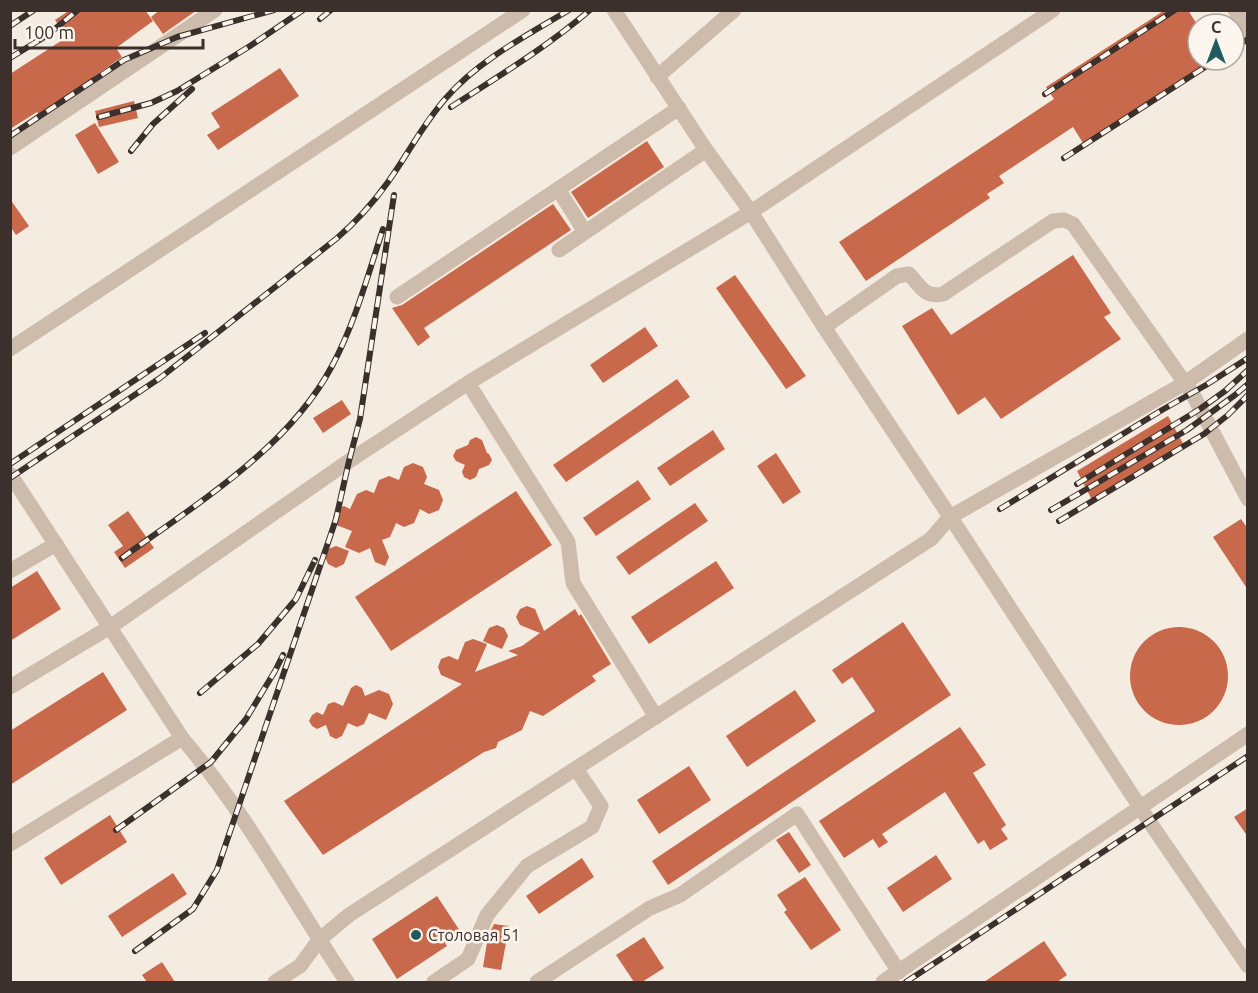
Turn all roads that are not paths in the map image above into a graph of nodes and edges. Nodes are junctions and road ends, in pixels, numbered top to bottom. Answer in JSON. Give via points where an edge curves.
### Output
{"nodes":[{"id":1,"x":214,"y":10,"type":"edge"},
{"id":2,"x":524,"y":10,"type":"edge"},
{"id":3,"x":614,"y":10,"type":"edge"},
{"id":4,"x":734,"y":10,"type":"edge"},
{"id":5,"x":1053,"y":10,"type":"edge"},
{"id":6,"x":1235,"y":10,"type":"edge"},
{"id":7,"x":1248,"y":31,"type":"edge"},
{"id":8,"x":657,"y":77,"type":"junction"},
{"id":9,"x":678,"y":108,"type":"junction"},
{"id":10,"x":10,"y":148,"type":"edge"},
{"id":11,"x":706,"y":150,"type":"junction"},
{"id":12,"x":558,"y":189,"type":"junction"},
{"id":13,"x":751,"y":212,"type":"junction"},
{"id":14,"x":585,"y":232,"type":"junction"},
{"id":15,"x":559,"y":250,"type":"dead end"},
{"id":16,"x":397,"y":297,"type":"dead end"},
{"id":17,"x":824,"y":327,"type":"junction"},
{"id":18,"x":1248,"y":339,"type":"edge"},
{"id":19,"x":10,"y":350,"type":"edge"},
{"id":20,"x":1185,"y":382,"type":"junction"},
{"id":21,"x":468,"y":383,"type":"junction"},
{"id":22,"x":10,"y":474,"type":"edge"},
{"id":23,"x":1248,"y":499,"type":"edge"},
{"id":24,"x":950,"y":517,"type":"junction"},
{"id":25,"x":56,"y":544,"type":"junction"},
{"id":26,"x":10,"y":571,"type":"edge"},
{"id":27,"x":110,"y":627,"type":"junction"},
{"id":28,"x":10,"y":687,"type":"edge"},
{"id":29,"x":656,"y":717,"type":"junction"},
{"id":30,"x":1248,"y":734,"type":"edge"},
{"id":31,"x":182,"y":738,"type":"junction"},
{"id":32,"x":576,"y":769,"type":"junction"},
{"id":33,"x":1140,"y":806,"type":"junction"},
{"id":34,"x":10,"y":844,"type":"edge"},
{"id":35,"x":319,"y":939,"type":"junction"},
{"id":36,"x":1248,"y":966,"type":"edge"},
{"id":37,"x":899,"y":972,"type":"junction"},
{"id":38,"x":275,"y":982,"type":"edge"},
{"id":39,"x":347,"y":982,"type":"edge"},
{"id":40,"x":434,"y":982,"type":"edge"},
{"id":41,"x":537,"y":982,"type":"edge"},
{"id":42,"x":883,"y":982,"type":"edge"}],
"edges":[{"from":1,"to":10,"type":"lane"},
{"from":2,"to":19,"type":"lane"},
{"from":3,"to":8,"type":"lane"},
{"from":4,"to":8,"type":"lane"},
{"from":5,"to":13,"type":"lane"},
{"from":6,"to":7,"type":"lane"},
{"from":8,"to":9,"type":"lane"},
{"from":9,"to":11,"type":"lane"},
{"from":9,"to":12,"type":"lane"},
{"from":11,"to":13,"type":"lane"},
{"from":11,"to":14,"type":"lane"},
{"from":12,"to":14,"type":"lane"},
{"from":12,"to":16,"type":"lane"},
{"from":13,"to":17,"type":"lane"},
{"from":13,"to":21,"type":"lane"},
{"from":14,"to":15,"type":"lane"},
{"from":17,"to":20,"type":"lane","via":[[897,276],[909,274],[926,293],[943,294],[1053,221],[1064,220],[1073,224]]},
{"from":17,"to":24,"type":"lane"},
{"from":18,"to":20,"type":"lane"},
{"from":20,"to":23,"type":"lane"},
{"from":20,"to":24,"type":"lane"},
{"from":21,"to":27,"type":"lane"},
{"from":21,"to":29,"type":"lane","via":[[568,542],[573,583]]},
{"from":22,"to":25,"type":"lane"},
{"from":24,"to":29,"type":"lane","via":[[931,539]]},
{"from":24,"to":33,"type":"lane"},
{"from":25,"to":26,"type":"lane"},
{"from":25,"to":27,"type":"lane"},
{"from":27,"to":28,"type":"lane"},
{"from":27,"to":31,"type":"lane"},
{"from":29,"to":32,"type":"lane"},
{"from":30,"to":33,"type":"lane"},
{"from":31,"to":34,"type":"lane"},
{"from":31,"to":35,"type":"lane","via":[[228,796]]},
{"from":32,"to":35,"type":"lane","via":[[349,915]]},
{"from":32,"to":40,"type":"lane","via":[[601,806],[592,827],[527,866],[487,915],[468,959]]},
{"from":33,"to":36,"type":"lane"},
{"from":33,"to":37,"type":"lane"},
{"from":35,"to":38,"type":"lane","via":[[300,966]]},
{"from":35,"to":39,"type":"lane"},
{"from":37,"to":41,"type":"lane","via":[[797,814],[680,896],[650,908]]},
{"from":37,"to":42,"type":"lane"}]}
